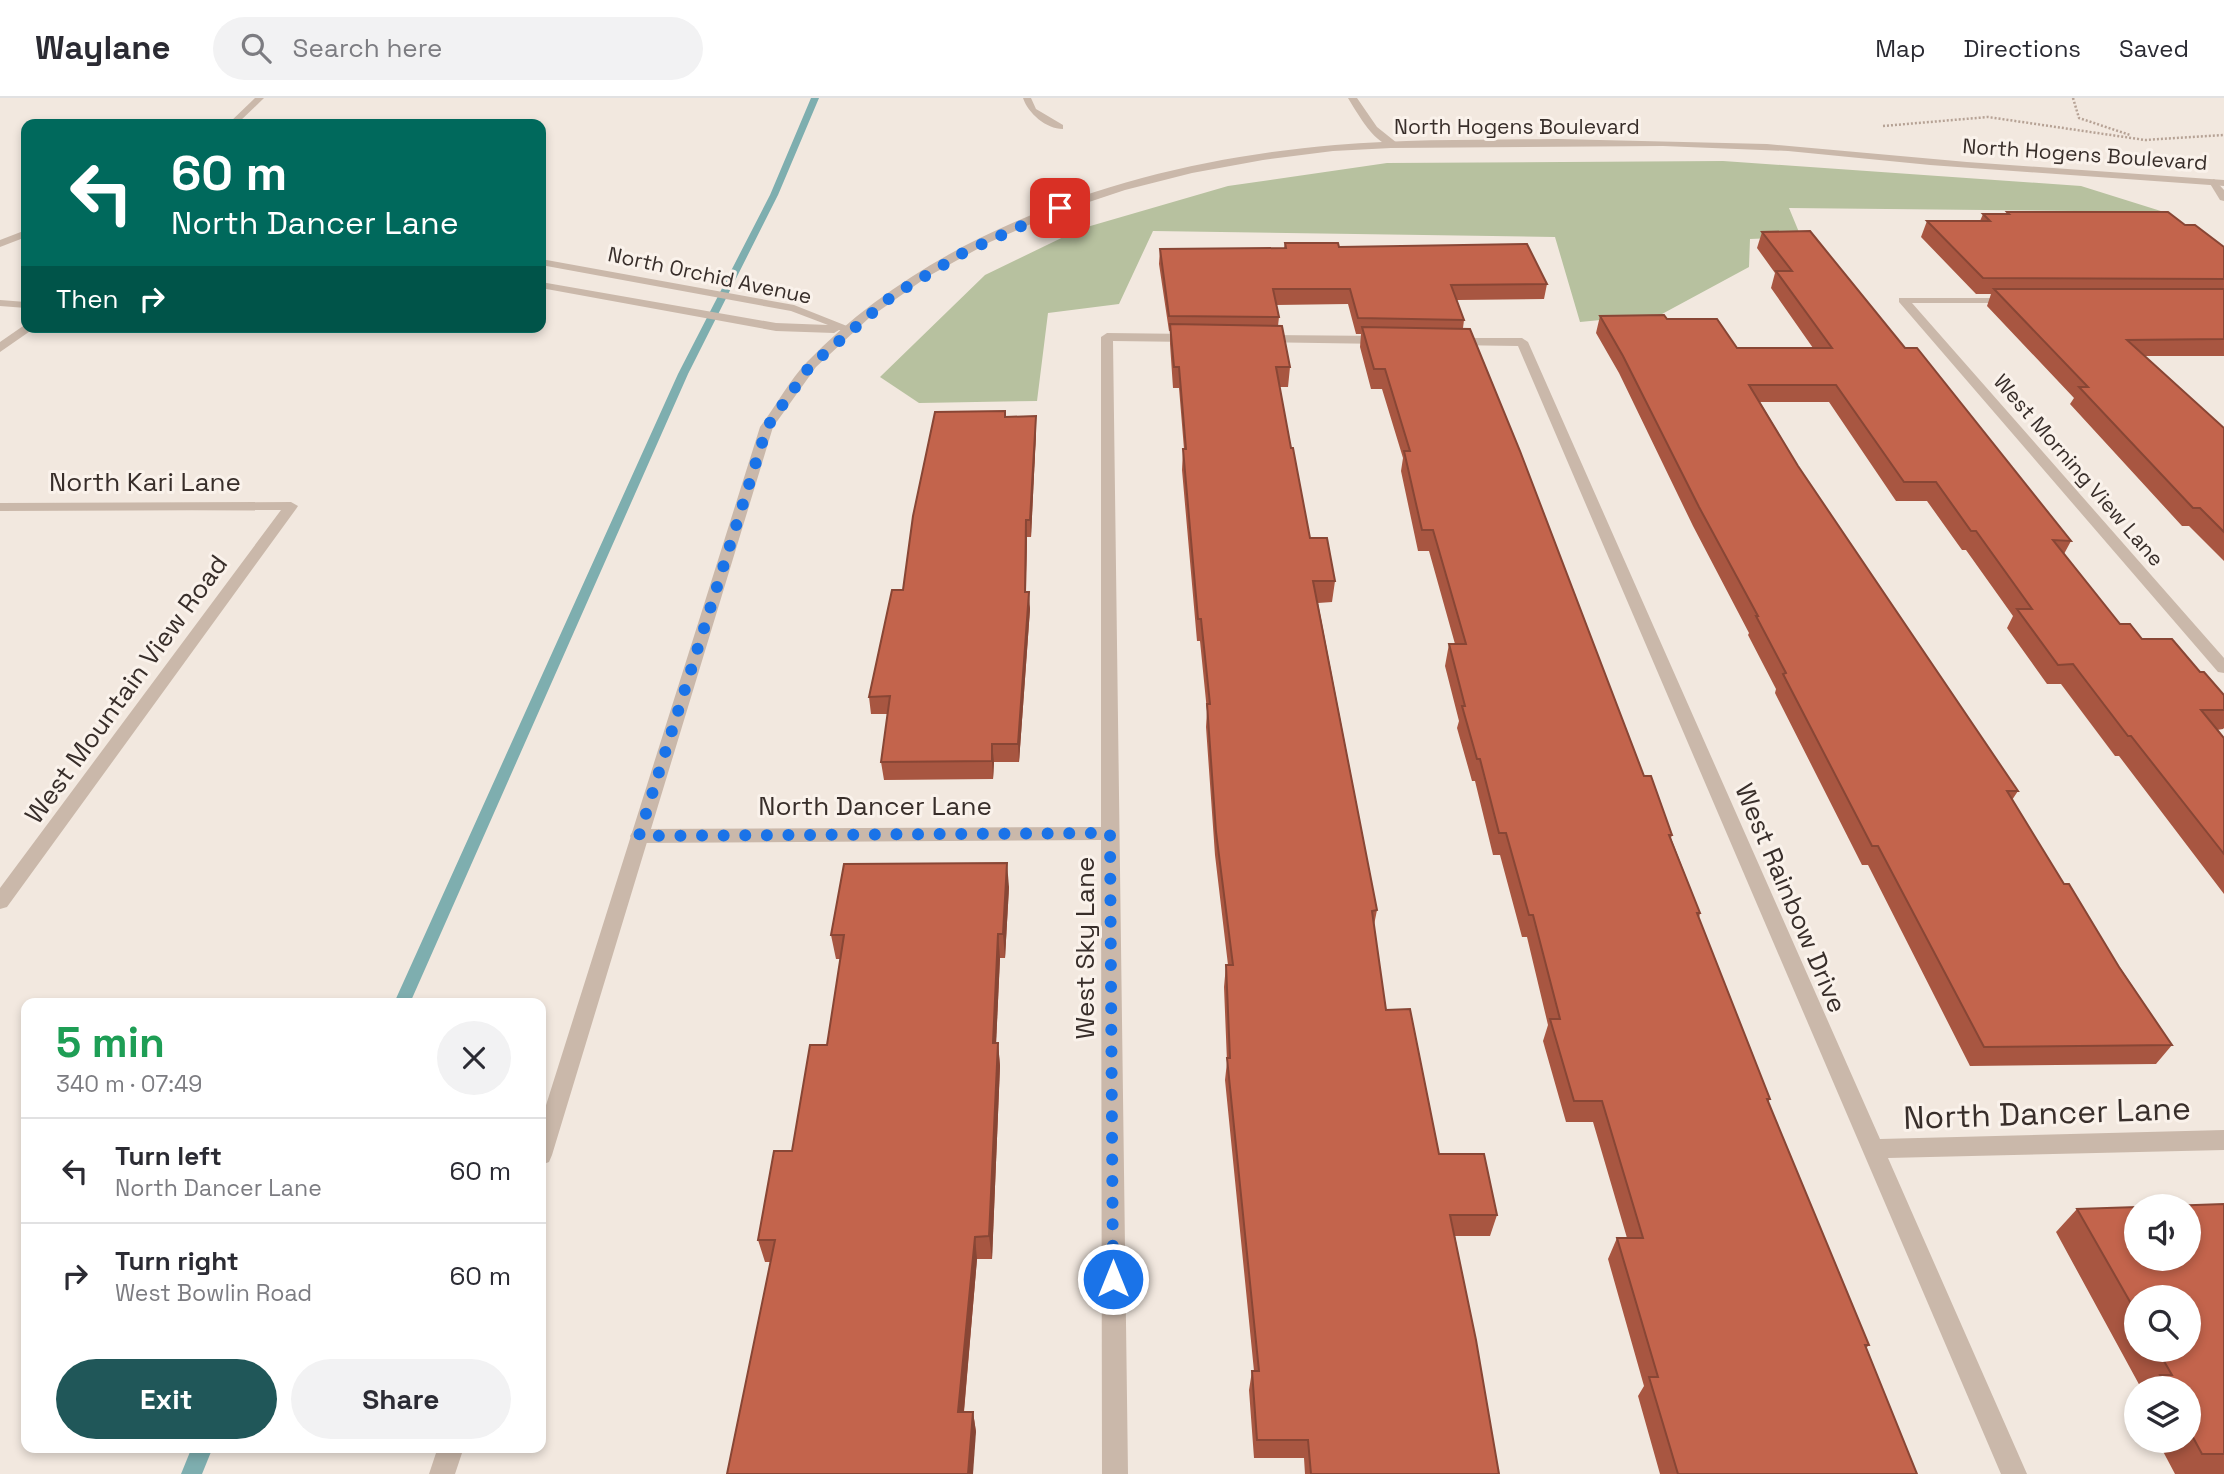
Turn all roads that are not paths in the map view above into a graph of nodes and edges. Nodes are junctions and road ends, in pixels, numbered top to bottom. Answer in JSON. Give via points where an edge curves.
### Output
{"nodes":[{"id":1,"x":260,"y":98,"type":"edge"},
{"id":2,"x":1027,"y":98,"type":"edge"},
{"id":3,"x":1352,"y":98,"type":"edge"},
{"id":4,"x":237,"y":119,"type":"edge"},
{"id":5,"x":1060,"y":127,"type":"dead end"},
{"id":6,"x":1394,"y":145,"type":"junction"},
{"id":7,"x":2219,"y":183,"type":"edge"},
{"id":8,"x":2224,"y":198,"type":"edge"},
{"id":9,"x":21,"y":235,"type":"edge"},
{"id":10,"x":0,"y":244,"type":"edge"},
{"id":11,"x":546,"y":263,"type":"edge"},
{"id":12,"x":546,"y":286,"type":"edge"},
{"id":13,"x":2028,"y":300,"type":"edge"},
{"id":14,"x":0,"y":303,"type":"edge"},
{"id":15,"x":21,"y":305,"type":"edge"},
{"id":16,"x":851,"y":330,"type":"junction"},
{"id":17,"x":21,"y":333,"type":"edge"},
{"id":18,"x":1204,"y":338,"type":"edge"},
{"id":19,"x":1245,"y":339,"type":"edge"},
{"id":20,"x":1398,"y":341,"type":"edge"},
{"id":21,"x":1439,"y":341,"type":"edge"},
{"id":22,"x":0,"y":348,"type":"edge"},
{"id":23,"x":291,"y":506,"type":"joint"},
{"id":24,"x":0,"y":507,"type":"edge"},
{"id":25,"x":2224,"y":668,"type":"edge"},
{"id":26,"x":1110,"y":833,"type":"junction"},
{"id":27,"x":639,"y":836,"type":"junction"},
{"id":28,"x":0,"y":902,"type":"edge"},
{"id":29,"x":546,"y":1140,"type":"edge"},
{"id":30,"x":2224,"y":1140,"type":"edge"},
{"id":31,"x":1871,"y":1149,"type":"junction"},
{"id":32,"x":449,"y":1453,"type":"edge"},
{"id":33,"x":443,"y":1474,"type":"edge"},
{"id":34,"x":1115,"y":1474,"type":"edge"},
{"id":35,"x":2014,"y":1474,"type":"edge"}],
"edges":[{"from":1,"to":4,"type":"street"},
{"from":2,"to":5,"type":"street","via":[[1032,111]]},
{"from":3,"to":6,"type":"street","via":[[1374,129]]},
{"from":6,"to":7,"type":"street","name":"North Hogens Boulevard","via":[[1536,142],[1769,147]]},
{"from":6,"to":16,"type":"street","name":"North Hogens Boulevard","via":[[1331,148],[1218,166],[1100,194],[1041,215],[963,253],[892,296]]},
{"from":7,"to":8,"type":"street"},
{"from":9,"to":10,"type":"street"},
{"from":11,"to":16,"type":"street","name":"North Orchid Avenue","via":[[794,309]]},
{"from":12,"to":16,"type":"street","name":"North Orchid Avenue","via":[[776,327]]},
{"from":13,"to":25,"type":"street","name":"West Morning View Lane","via":[[1903,300]]},
{"from":14,"to":15,"type":"street"},
{"from":16,"to":27,"type":"street","name":"North Hogens Boulevard","via":[[810,366],[767,427]]},
{"from":17,"to":22,"type":"street"},
{"from":18,"to":26,"type":"street","name":"West Sky Lane","via":[[1107,337]]},
{"from":19,"to":20,"type":"street"},
{"from":21,"to":31,"type":"street","name":"West Rainbow Drive","via":[[1522,342]]},
{"from":23,"to":24,"type":"street","name":"North Kari Lane"},
{"from":23,"to":28,"type":"street","name":"West Mountain View Road"},
{"from":26,"to":27,"type":"street","name":"North Dancer Lane"},
{"from":26,"to":34,"type":"street","name":"West Sky Lane"},
{"from":27,"to":29,"type":"street","name":"North Hogens Boulevard"},
{"from":30,"to":31,"type":"street","name":"North Dancer Lane"},
{"from":31,"to":35,"type":"street","name":"West Rainbow Drive"},
{"from":32,"to":33,"type":"street"}]}
